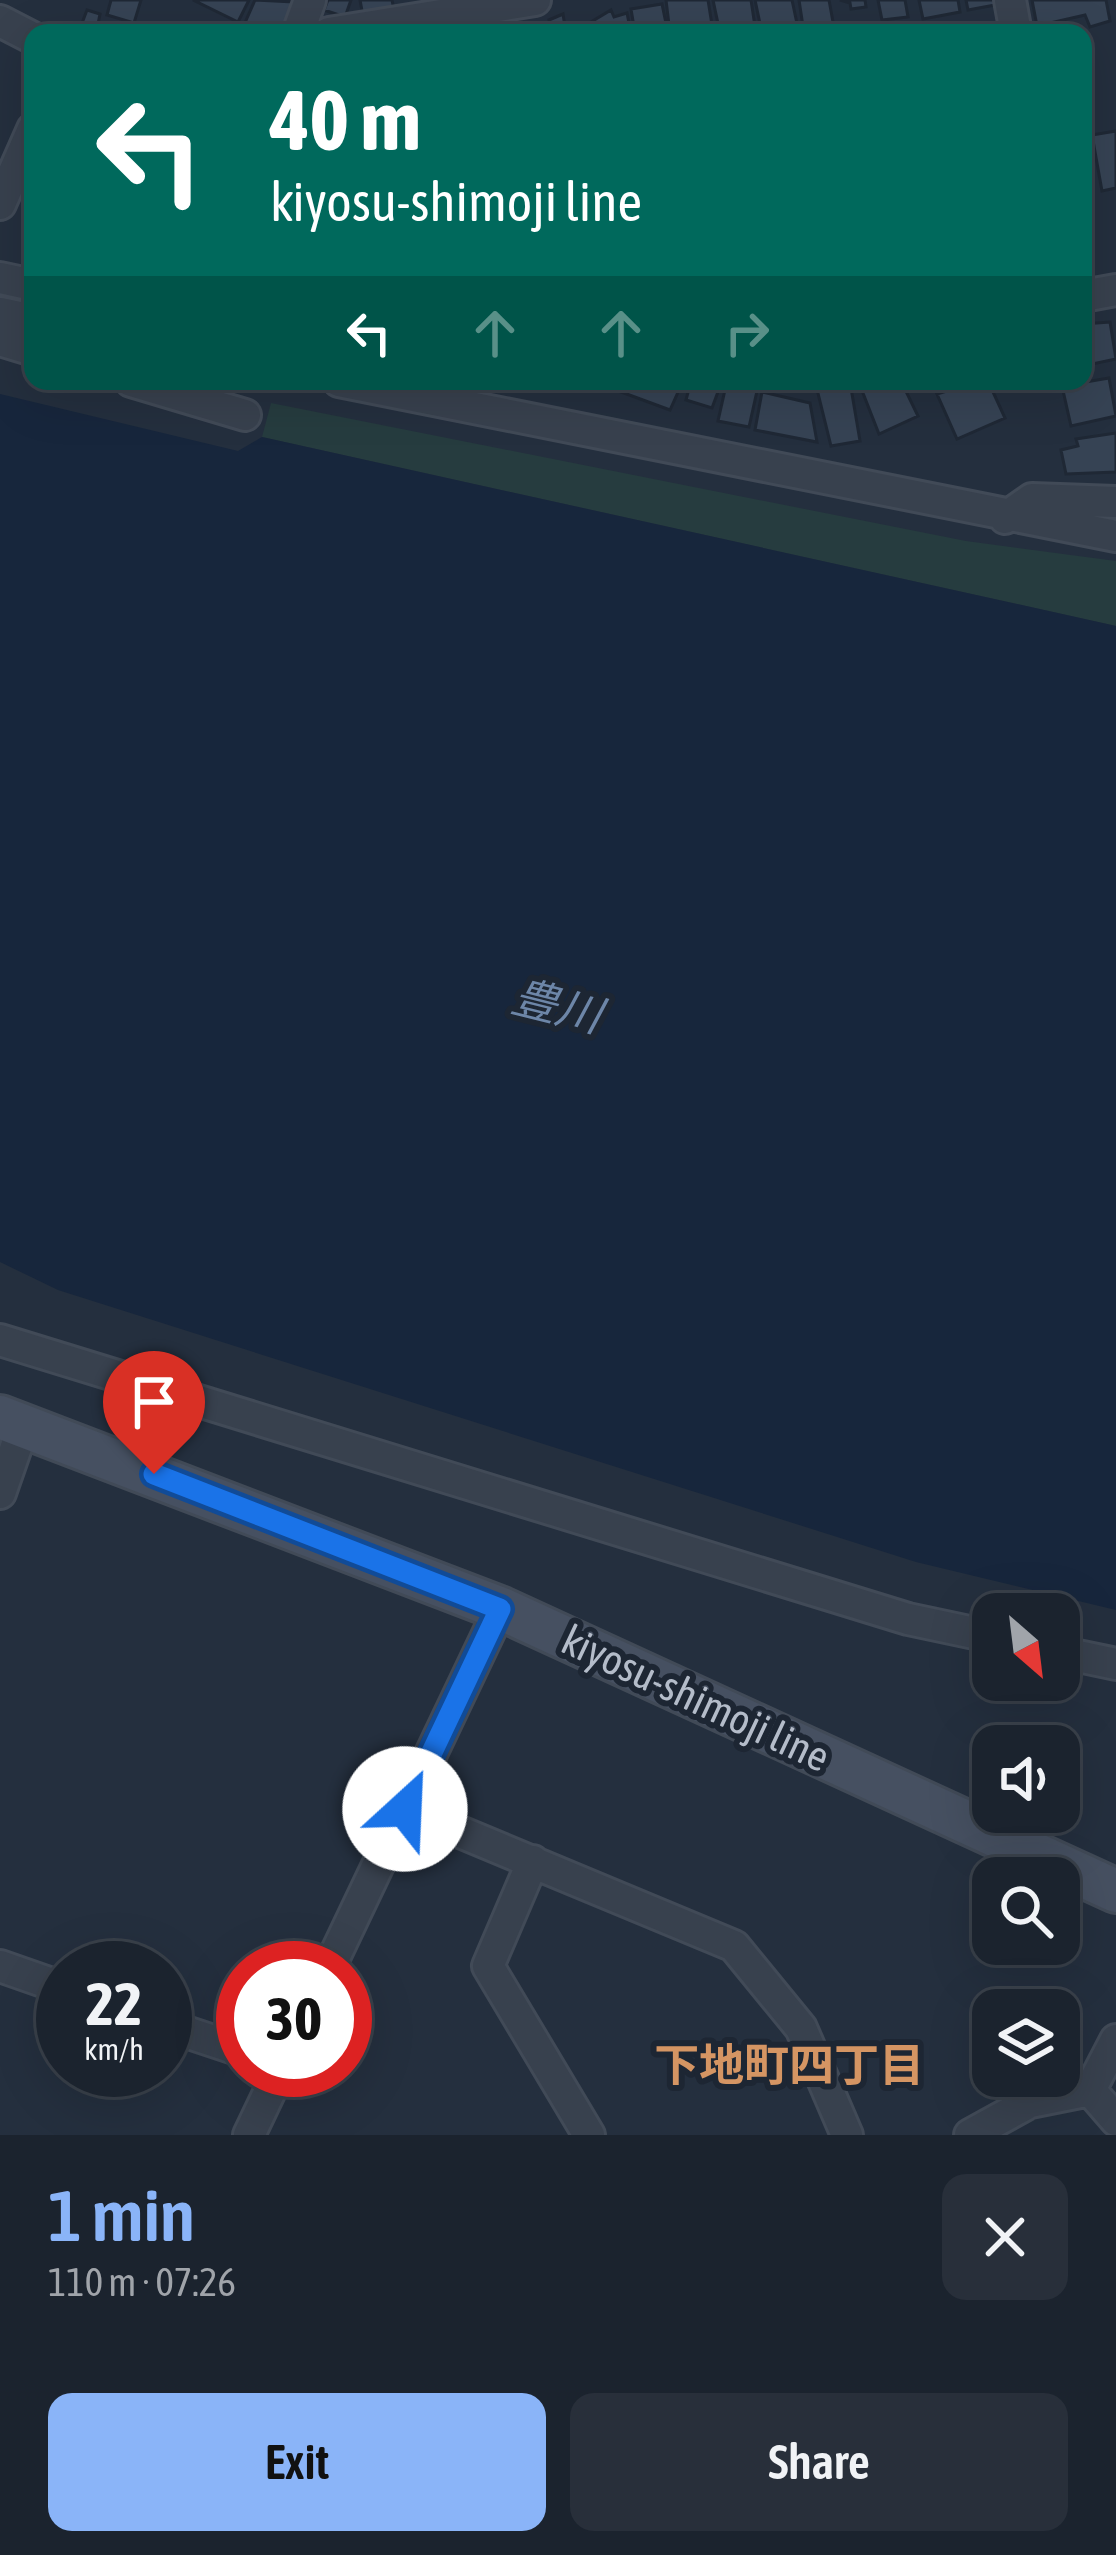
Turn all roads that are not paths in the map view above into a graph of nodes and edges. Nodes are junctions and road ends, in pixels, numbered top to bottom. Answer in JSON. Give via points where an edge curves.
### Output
{"nodes":[{"id":1,"x":536,"y":0,"type":"edge"},
{"id":2,"x":385,"y":24,"type":"edge"},
{"id":3,"x":24,"y":149,"type":"edge"},
{"id":4,"x":0,"y":204,"type":"edge"},
{"id":5,"x":161,"y":390,"type":"edge"},
{"id":6,"x":383,"y":390,"type":"edge"},
{"id":7,"x":245,"y":415,"type":"dead end"},
{"id":8,"x":1116,"y":502,"type":"edge"},
{"id":9,"x":1005,"y":518,"type":"junction"},
{"id":10,"x":1116,"y":536,"type":"edge"},
{"id":11,"x":0,"y":1340,"type":"edge"},
{"id":12,"x":12,"y":1420,"type":"edge"},
{"id":13,"x":0,"y":1493,"type":"edge"},
{"id":14,"x":500,"y":1609,"type":"junction"},
{"id":15,"x":972,"y":1633,"type":"edge"},
{"id":16,"x":1080,"y":1656,"type":"edge"},
{"id":17,"x":1116,"y":1664,"type":"edge"},
{"id":18,"x":405,"y":1809,"type":"junction"},
{"id":19,"x":533,"y":1861,"type":"junction"},
{"id":20,"x":1116,"y":1891,"type":"edge"},
{"id":21,"x":342,"y":1941,"type":"edge"},
{"id":22,"x":0,"y":1966,"type":"edge"},
{"id":23,"x":36,"y":1979,"type":"edge"},
{"id":24,"x":1116,"y":2040,"type":"edge"},
{"id":25,"x":1090,"y":2090,"type":"junction"},
{"id":26,"x":267,"y":2097,"type":"edge"},
{"id":27,"x":1116,"y":2120,"type":"edge"},
{"id":28,"x":249,"y":2135,"type":"edge"},
{"id":29,"x":590,"y":2135,"type":"edge"},
{"id":30,"x":848,"y":2135,"type":"edge"},
{"id":31,"x":970,"y":2135,"type":"edge"}],
"edges":[{"from":1,"to":2,"type":"street"},
{"from":3,"to":4,"type":"street"},
{"from":5,"to":7,"type":"street"},
{"from":6,"to":9,"type":"street"},
{"from":8,"to":9,"type":"street","via":[[1032,500]]},
{"from":9,"to":10,"type":"street"},
{"from":11,"to":15,"type":"street"},
{"from":12,"to":13,"type":"street"},
{"from":12,"to":14,"type":"main road","name":"kiyosu-shimoji line"},
{"from":14,"to":18,"type":"street"},
{"from":14,"to":20,"type":"main road","name":"kiyosu-shimoji line"},
{"from":16,"to":17,"type":"street"},
{"from":18,"to":19,"type":"street"},
{"from":18,"to":21,"type":"street"},
{"from":19,"to":29,"type":"street","via":[[488,1966]]},
{"from":19,"to":30,"type":"street","via":[[734,1946],[801,2028]]},
{"from":22,"to":23,"type":"street"},
{"from":24,"to":25,"type":"street"},
{"from":25,"to":27,"type":"street"},
{"from":25,"to":31,"type":"street","via":[[1030,2102]]},
{"from":26,"to":28,"type":"street"}]}
